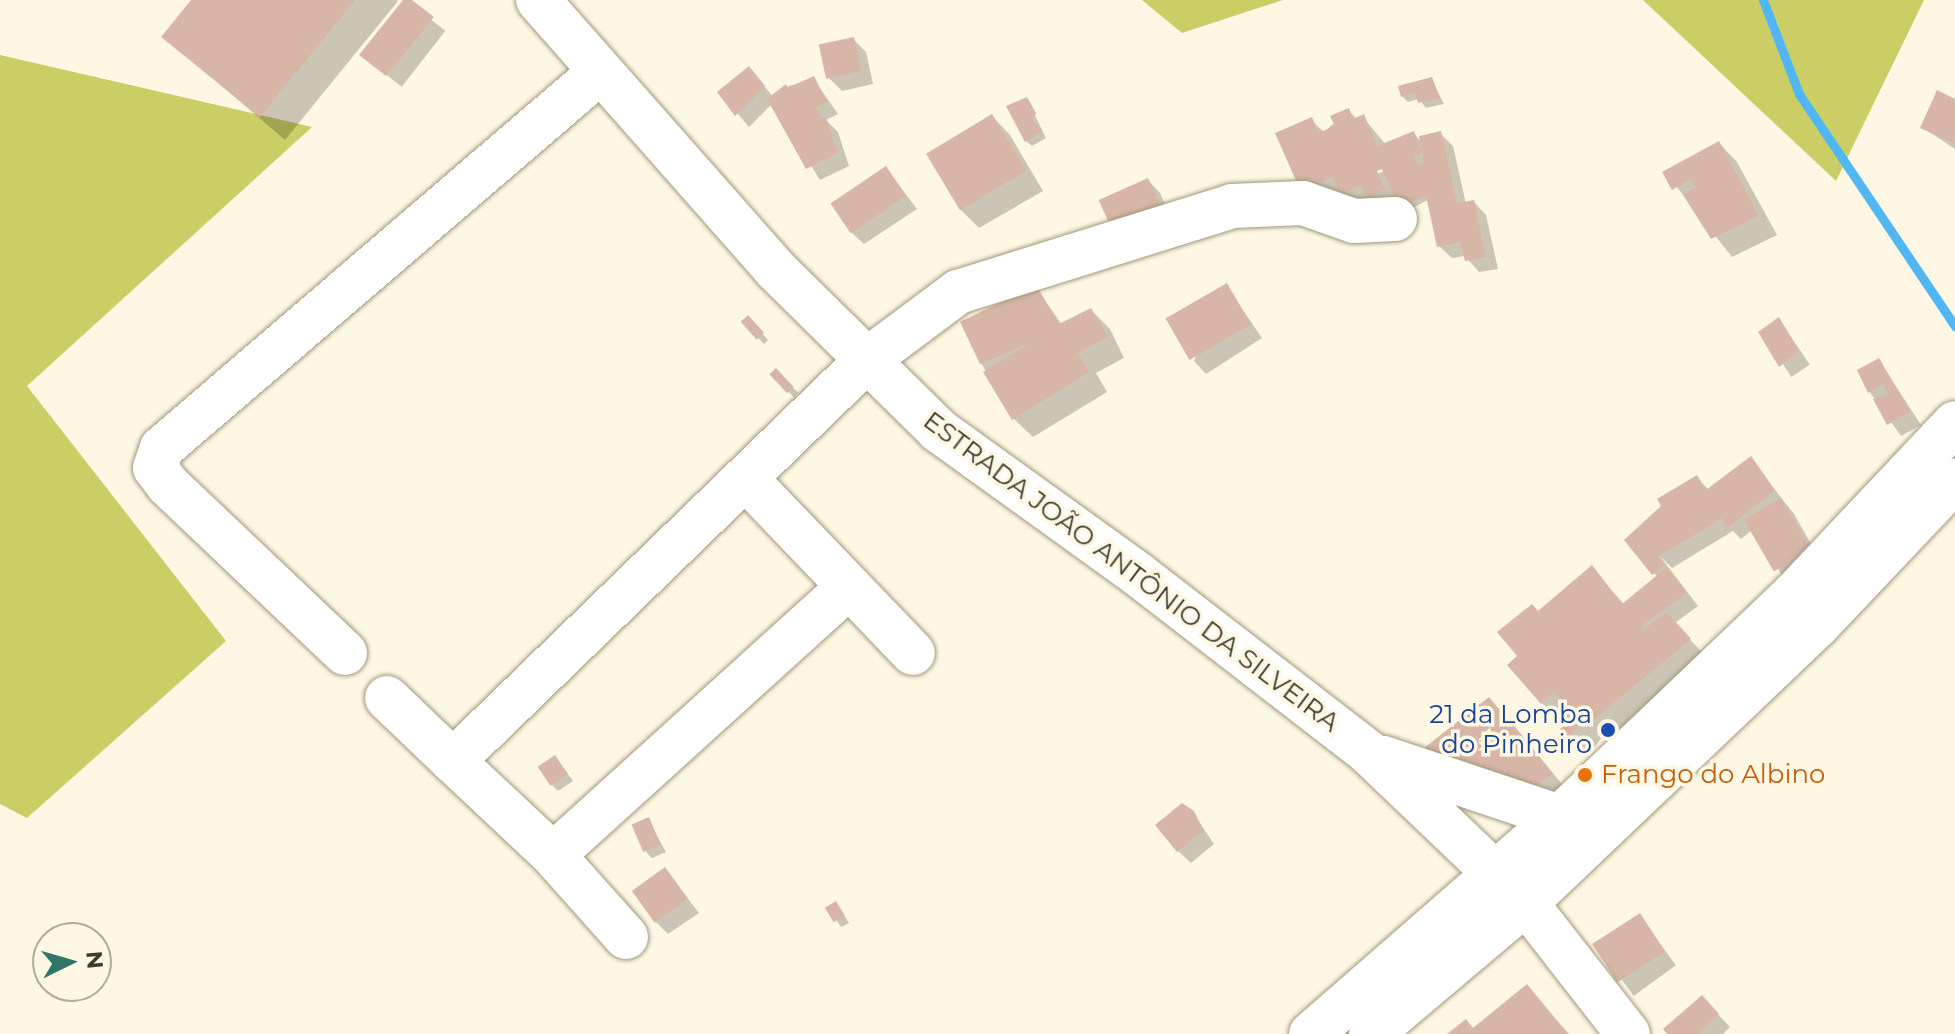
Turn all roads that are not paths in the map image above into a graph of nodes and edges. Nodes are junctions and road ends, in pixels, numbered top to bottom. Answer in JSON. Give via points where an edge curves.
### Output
{"nodes":[{"id":1,"x":538,"y":0,"type":"edge"},
{"id":2,"x":600,"y":72,"type":"junction"},
{"id":3,"x":1395,"y":219,"type":"dead end"},
{"id":4,"x":867,"y":360,"type":"junction"},
{"id":5,"x":1955,"y":423,"type":"edge"},
{"id":6,"x":746,"y":479,"type":"junction"},
{"id":7,"x":1955,"y":480,"type":"edge"},
{"id":8,"x":849,"y":587,"type":"junction"},
{"id":9,"x":345,"y":653,"type":"dead end"},
{"id":10,"x":913,"y":653,"type":"dead end"},
{"id":11,"x":387,"y":698,"type":"dead end"},
{"id":12,"x":1369,"y":753,"type":"junction"},
{"id":13,"x":453,"y":761,"type":"junction"},
{"id":14,"x":1560,"y":817,"type":"junction"},
{"id":15,"x":553,"y":855,"type":"junction"},
{"id":16,"x":1495,"y":869,"type":"junction"},
{"id":17,"x":1526,"y":903,"type":"junction"},
{"id":18,"x":626,"y":937,"type":"dead end"},
{"id":19,"x":1311,"y":1034,"type":"edge"},
{"id":20,"x":1371,"y":1034,"type":"edge"},
{"id":21,"x":1628,"y":1034,"type":"edge"}],
"edges":[{"from":1,"to":2,"type":"main road","name":"ESTRADA JOÃO ANTÔNIO DA SILVEIRA"},
{"from":2,"to":4,"type":"main road","name":"ESTRADA JOÃO ANTÔNIO DA SILVEIRA","via":[[775,269]]},
{"from":2,"to":9,"type":"main road","via":[[162,448],[155,468],[168,485]]},
{"from":3,"to":4,"type":"main road","via":[[1354,221],[1303,203],[1232,206],[958,292]]},
{"from":4,"to":6,"type":"main road"},
{"from":4,"to":12,"type":"main road","name":"ESTRADA JOÃO ANTÔNIO DA SILVEIRA","via":[[938,430],[1139,575]]},
{"from":5,"to":14,"type":"main road","via":[[1793,595]]},
{"from":6,"to":8,"type":"main road"},
{"from":6,"to":13,"type":"main road"},
{"from":7,"to":17,"type":"main road","via":[[1818,625]]},
{"from":8,"to":10,"type":"main road"},
{"from":8,"to":15,"type":"main road"},
{"from":11,"to":13,"type":"main road"},
{"from":12,"to":14,"type":"main road","name":"ESTRADA JOÃO ANTÔNIO DA SILVEIRA"},
{"from":12,"to":16,"type":"main road","name":"ESTRADA JOÃO ANTÔNIO DA SILVEIRA"},
{"from":13,"to":15,"type":"main road"},
{"from":14,"to":16,"type":"main road"},
{"from":14,"to":17,"type":"main road","via":[[1566,849]]},
{"from":15,"to":18,"type":"main road"},
{"from":16,"to":17,"type":"main road","name":"ESTRADA JOÃO ANTÔNIO DA SILVEIRA"},
{"from":16,"to":19,"type":"main road"},
{"from":17,"to":20,"type":"main road"},
{"from":17,"to":21,"type":"main road","name":"ESTRADA JOÃO ANTÔNIO DA SILVEIRA"}]}
